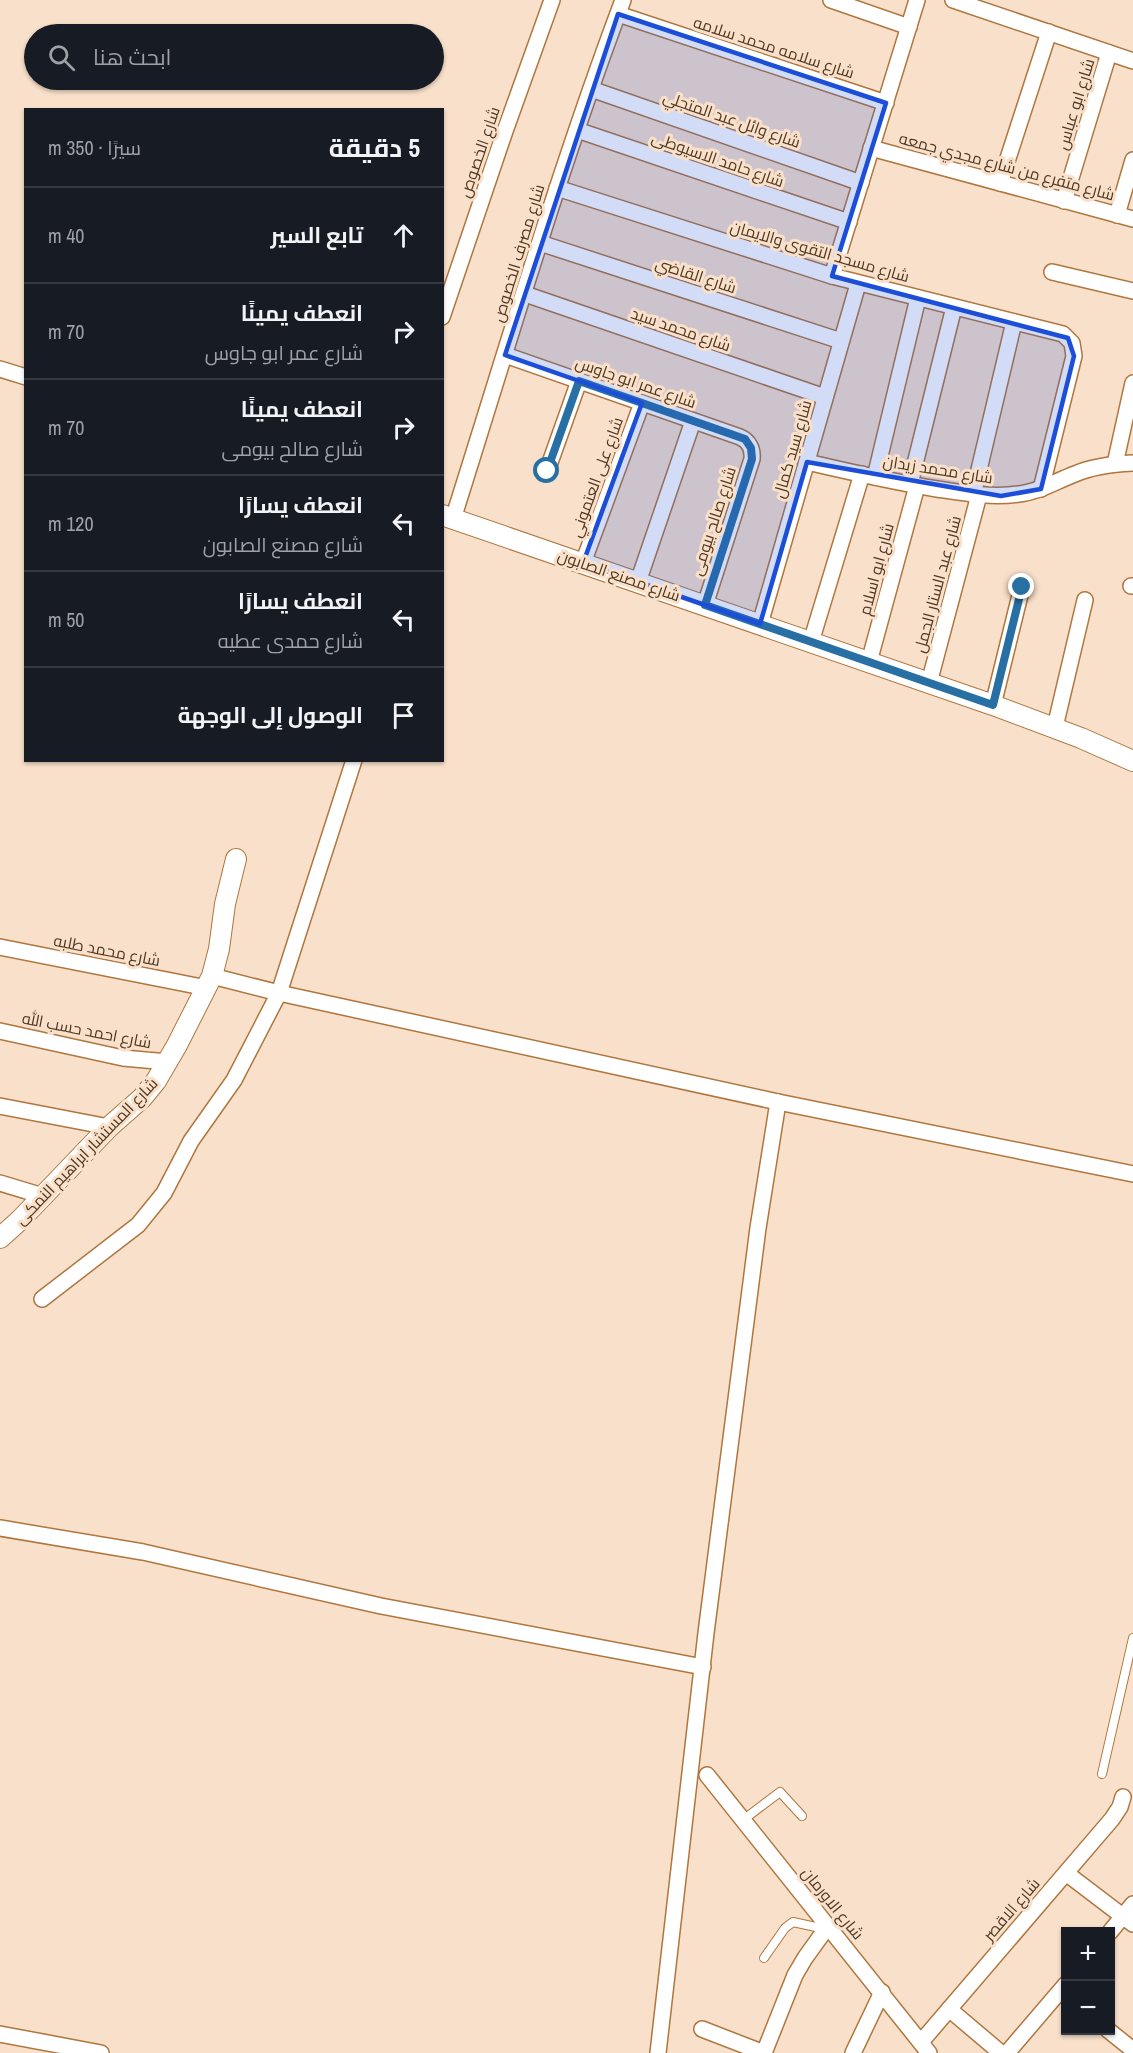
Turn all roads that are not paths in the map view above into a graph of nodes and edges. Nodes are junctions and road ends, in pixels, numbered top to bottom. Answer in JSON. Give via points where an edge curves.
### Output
{"nodes":[{"id":1,"x":552,"y":0,"type":"edge"},
{"id":2,"x":831,"y":0,"type":"edge"},
{"id":3,"x":917,"y":0,"type":"edge"},
{"id":4,"x":953,"y":0,"type":"edge"},
{"id":5,"x":620,"y":7,"type":"edge"},
{"id":6,"x":909,"y":27,"type":"junction"},
{"id":7,"x":1049,"y":32,"type":"junction"},
{"id":8,"x":1109,"y":53,"type":"junction"},
{"id":9,"x":1133,"y":61,"type":"edge"},
{"id":10,"x":591,"y":89,"type":"junction"},
{"id":11,"x":886,"y":103,"type":"junction"},
{"id":12,"x":577,"y":130,"type":"junction"},
{"id":13,"x":871,"y":148,"type":"junction"},
{"id":14,"x":1133,"y":160,"type":"edge"},
{"id":15,"x":861,"y":183,"type":"junction"},
{"id":16,"x":1000,"y":183,"type":"junction"},
{"id":17,"x":557,"y":188,"type":"junction"},
{"id":18,"x":1064,"y":201,"type":"junction"},
{"id":19,"x":1117,"y":215,"type":"junction"},
{"id":20,"x":1133,"y":219,"type":"edge"},
{"id":21,"x":849,"y":222,"type":"junction"},
{"id":22,"x":540,"y":243,"type":"junction"},
{"id":23,"x":1052,"y":272,"type":"dead end"},
{"id":24,"x":831,"y":276,"type":"junction"},
{"id":25,"x":858,"y":284,"type":"junction"},
{"id":26,"x":1133,"y":291,"type":"edge"},
{"id":27,"x":525,"y":294,"type":"junction"},
{"id":28,"x":918,"y":298,"type":"junction"},
{"id":29,"x":954,"y":307,"type":"junction"},
{"id":30,"x":444,"y":311,"type":"edge"},
{"id":31,"x":1014,"y":322,"type":"junction"},
{"id":32,"x":841,"y":341,"type":"junction"},
{"id":33,"x":505,"y":355,"type":"junction"},
{"id":34,"x":0,"y":369,"type":"edge"},
{"id":35,"x":24,"y":376,"type":"edge"},
{"id":36,"x":579,"y":381,"type":"junction"},
{"id":37,"x":1133,"y":383,"type":"edge"},
{"id":38,"x":825,"y":398,"type":"junction"},
{"id":39,"x":642,"y":403,"type":"junction"},
{"id":40,"x":693,"y":421,"type":"junction"},
{"id":41,"x":751,"y":448,"type":"joint"},
{"id":42,"x":807,"y":462,"type":"junction"},
{"id":43,"x":1133,"y":463,"type":"edge"},
{"id":44,"x":1115,"y":464,"type":"junction"},
{"id":45,"x":547,"y":471,"type":"dead end"},
{"id":46,"x":869,"y":476,"type":"junction"},
{"id":47,"x":914,"y":485,"type":"junction"},
{"id":48,"x":1041,"y":489,"type":"junction"},
{"id":49,"x":976,"y":495,"type":"junction"},
{"id":50,"x":448,"y":517,"type":"edge"},
{"id":51,"x":583,"y":563,"type":"junction"},
{"id":52,"x":638,"y":582,"type":"junction"},
{"id":53,"x":1022,"y":587,"type":"dead end"},
{"id":54,"x":1085,"y":600,"type":"dead end"},
{"id":55,"x":705,"y":605,"type":"junction"},
{"id":56,"x":760,"y":624,"type":"junction"},
{"id":57,"x":811,"y":642,"type":"junction"},
{"id":58,"x":869,"y":662,"type":"junction"},
{"id":59,"x":929,"y":683,"type":"junction"},
{"id":60,"x":993,"y":705,"type":"junction"},
{"id":61,"x":1054,"y":727,"type":"junction"},
{"id":62,"x":1133,"y":760,"type":"edge"},
{"id":63,"x":353,"y":762,"type":"edge"},
{"id":64,"x":236,"y":859,"type":"dead end"},
{"id":65,"x":0,"y":947,"type":"edge"},
{"id":66,"x":210,"y":982,"type":"junction"},
{"id":67,"x":274,"y":992,"type":"junction"},
{"id":68,"x":0,"y":1031,"type":"edge"},
{"id":69,"x":168,"y":1062,"type":"junction"},
{"id":70,"x":778,"y":1102,"type":"junction"},
{"id":71,"x":0,"y":1106,"type":"edge"},
{"id":72,"x":109,"y":1127,"type":"junction"},
{"id":73,"x":1133,"y":1174,"type":"edge"},
{"id":74,"x":0,"y":1183,"type":"edge"},
{"id":75,"x":43,"y":1196,"type":"junction"},
{"id":76,"x":0,"y":1238,"type":"edge"},
{"id":77,"x":42,"y":1299,"type":"dead end"},
{"id":78,"x":0,"y":1528,"type":"edge"},
{"id":79,"x":1133,"y":1638,"type":"edge"},
{"id":80,"x":703,"y":1667,"type":"junction"},
{"id":81,"x":1102,"y":1773,"type":"dead end"},
{"id":82,"x":707,"y":1775,"type":"dead end"},
{"id":83,"x":1123,"y":1797,"type":"dead end"},
{"id":84,"x":802,"y":1816,"type":"dead end"},
{"id":85,"x":743,"y":1820,"type":"junction"},
{"id":86,"x":1066,"y":1872,"type":"junction"},
{"id":87,"x":1130,"y":1915,"type":"edge"},
{"id":88,"x":827,"y":1928,"type":"junction"},
{"id":89,"x":1115,"y":1928,"type":"edge"},
{"id":90,"x":764,"y":1958,"type":"dead end"},
{"id":91,"x":882,"y":1992,"type":"junction"},
{"id":92,"x":1061,"y":1993,"type":"edge"},
{"id":93,"x":949,"y":2009,"type":"junction"},
{"id":94,"x":702,"y":2029,"type":"dead end"},
{"id":95,"x":0,"y":2034,"type":"edge"},
{"id":96,"x":1114,"y":2035,"type":"edge"},
{"id":97,"x":925,"y":2048,"type":"edge"},
{"id":98,"x":53,"y":2049,"type":"edge"},
{"id":99,"x":1133,"y":2049,"type":"edge"},
{"id":100,"x":101,"y":2053,"type":"edge"},
{"id":101,"x":658,"y":2053,"type":"edge"},
{"id":102,"x":764,"y":2053,"type":"edge"},
{"id":103,"x":853,"y":2053,"type":"edge"},
{"id":104,"x":1001,"y":2053,"type":"edge"},
{"id":105,"x":1007,"y":2053,"type":"edge"}],
"edges":[{"from":1,"to":30,"type":"street","name":"شارع الخصوص"},
{"from":2,"to":6,"type":"street"},
{"from":3,"to":6,"type":"street"},
{"from":4,"to":7,"type":"street"},
{"from":5,"to":10,"type":"street","name":"شارع مصرف الخصوص"},
{"from":5,"to":11,"type":"street","name":"شارع سلامه محمد سلامه"},
{"from":6,"to":11,"type":"street"},
{"from":7,"to":8,"type":"street"},
{"from":7,"to":16,"type":"street"},
{"from":8,"to":9,"type":"street"},
{"from":8,"to":18,"type":"street","name":"شارع ابو عباس"},
{"from":10,"to":12,"type":"street","name":"شارع مصرف الخصوص"},
{"from":10,"to":15,"type":"street","name":"شارع وائل عبد المتجلي"},
{"from":11,"to":13,"type":"street"},
{"from":12,"to":17,"type":"street","name":"شارع مصرف الخصوص"},
{"from":12,"to":21,"type":"street","name":"شارع حامد الاسيوطى"},
{"from":13,"to":15,"type":"street"},
{"from":13,"to":16,"type":"street","name":"شارع متفرع من شارع مجدي جمعه"},
{"from":14,"to":19,"type":"street"},
{"from":15,"to":21,"type":"street"},
{"from":16,"to":18,"type":"street","name":"شارع متفرع من شارع مجدي جمعه"},
{"from":17,"to":22,"type":"street","name":"شارع مصرف الخصوص"},
{"from":17,"to":24,"type":"street","name":"شارع مسجد التقوى والايمان"},
{"from":18,"to":19,"type":"street","name":"شارع متفرع من شارع مجدي جمعه"},
{"from":19,"to":20,"type":"street","name":"شارع متفرع من شارع مجدي جمعه"},
{"from":21,"to":24,"type":"street"},
{"from":22,"to":27,"type":"street","name":"شارع مصرف الخصوص"},
{"from":22,"to":32,"type":"street","name":"شارع القاضي"},
{"from":23,"to":26,"type":"street"},
{"from":24,"to":25,"type":"street","name":"شارع مسجد التقوى والايمان"},
{"from":25,"to":28,"type":"street","name":"شارع مسجد التقوى والايمان"},
{"from":25,"to":32,"type":"street","name":"شارع سيد كمال"},
{"from":27,"to":33,"type":"street","name":"شارع مصرف الخصوص"},
{"from":27,"to":38,"type":"street","name":"شارع محمد سيد"},
{"from":28,"to":29,"type":"street","name":"شارع مسجد التقوى والايمان"},
{"from":28,"to":46,"type":"street"},
{"from":29,"to":31,"type":"street","name":"شارع مسجد التقوى والايمان"},
{"from":29,"to":47,"type":"street","name":"شارع ابو اسلام"},
{"from":31,"to":48,"type":"street","name":"شارع مسجد التقوى والايمان","via":[[1063,334],[1072,343],[1074,356]]},
{"from":31,"to":49,"type":"street","name":"شارع عبد الستار الجمل"},
{"from":32,"to":38,"type":"street","name":"شارع سيد كمال"},
{"from":33,"to":36,"type":"street","name":"شارع عمر ابو جاوس"},
{"from":33,"to":50,"type":"street","name":"شارع مصرف الخصوص"},
{"from":34,"to":35,"type":"street"},
{"from":36,"to":39,"type":"street","name":"شارع عمر ابو جاوس"},
{"from":36,"to":45,"type":"street"},
{"from":37,"to":44,"type":"street"},
{"from":38,"to":42,"type":"street","name":"شارع سيد كمال"},
{"from":39,"to":40,"type":"street","name":"شارع عمر ابو جاوس"},
{"from":39,"to":51,"type":"street","name":"شارع على العتموني"},
{"from":40,"to":41,"type":"street","name":"شارع عمر ابو جاوس","via":[[745,439]]},
{"from":40,"to":52,"type":"street"},
{"from":41,"to":55,"type":"street","name":"شارع صالح بيومى","via":[[751,464]]},
{"from":42,"to":46,"type":"street","name":"شارع محمد زيدان"},
{"from":42,"to":56,"type":"street","name":"شارع سيد كمال"},
{"from":43,"to":44,"type":"street","name":"شارع محمد زيدان"},
{"from":44,"to":48,"type":"street","name":"شارع محمد زيدان","via":[[1076,473]]},
{"from":46,"to":47,"type":"street","name":"شارع محمد زيدان"},
{"from":46,"to":57,"type":"street"},
{"from":47,"to":49,"type":"street","name":"شارع محمد زيدان"},
{"from":47,"to":58,"type":"street","name":"شارع ابو اسلام"},
{"from":48,"to":49,"type":"street","name":"شارع محمد زيدان","via":[[1001,496]]},
{"from":49,"to":59,"type":"street","name":"شارع عبد الستار الجمل"},
{"from":50,"to":51,"type":"street","name":"شارع مصنع الصابون"},
{"from":51,"to":52,"type":"street","name":"شارع مصنع الصابون"},
{"from":52,"to":55,"type":"street","name":"شارع مصنع الصابون"},
{"from":53,"to":60,"type":"street"},
{"from":54,"to":61,"type":"street"},
{"from":55,"to":56,"type":"street","name":"شارع مصنع الصابون"},
{"from":56,"to":57,"type":"street","name":"شارع مصنع الصابون"},
{"from":57,"to":58,"type":"street","name":"شارع مصنع الصابون"},
{"from":58,"to":59,"type":"street","name":"شارع مصنع الصابون"},
{"from":59,"to":60,"type":"street","name":"شارع مصنع الصابون"},
{"from":60,"to":61,"type":"street","name":"شارع مصنع الصابون"},
{"from":61,"to":62,"type":"street","name":"شارع مصنع الصابون"},
{"from":63,"to":67,"type":"street"},
{"from":64,"to":66,"type":"street","name":"شارع المستشار ابراهيم النمكى"},
{"from":65,"to":66,"type":"street","name":"شارع محمد طلبه"},
{"from":66,"to":67,"type":"street","name":"شارع محمد طلبه","via":[[236,982]]},
{"from":66,"to":69,"type":"street","name":"شارع المستشار ابراهيم النمكى"},
{"from":67,"to":70,"type":"street","name":"شارع محمد طلبه"},
{"from":67,"to":77,"type":"street","via":[[234,1080],[191,1141],[154,1208],[138,1226]]},
{"from":68,"to":69,"type":"street","name":"شارع احمد حسب الله","via":[[123,1058]]},
{"from":69,"to":72,"type":"street","name":"شارع المستشار ابراهيم النمكى","via":[[142,1098]]},
{"from":70,"to":73,"type":"street","name":"شارع محمد طلبه"},
{"from":70,"to":80,"type":"street","via":[[758,1228]]},
{"from":71,"to":72,"type":"street"},
{"from":72,"to":75,"type":"street","name":"شارع المستشار ابراهيم النمكى"},
{"from":74,"to":75,"type":"street"},
{"from":75,"to":76,"type":"street","name":"شارع المستشار ابراهيم النمكى"},
{"from":78,"to":80,"type":"street","via":[[143,1552],[381,1606]]},
{"from":79,"to":81,"type":"lane"},
{"from":80,"to":101,"type":"street"},
{"from":82,"to":85,"type":"street","name":"شارع الاورمان"},
{"from":83,"to":86,"type":"street","name":"شارع الاقصر","via":[[1112,1819]]},
{"from":84,"to":85,"type":"lane","via":[[780,1792]]},
{"from":85,"to":88,"type":"street","name":"شارع الاورمان"},
{"from":86,"to":87,"type":"street"},
{"from":86,"to":93,"type":"street","name":"شارع الاقصر"},
{"from":87,"to":89,"type":"street"},
{"from":88,"to":90,"type":"lane","via":[[793,1922]]},
{"from":88,"to":91,"type":"street","name":"شارع الاورمان"},
{"from":88,"to":102,"type":"street","via":[[795,1975]]},
{"from":91,"to":97,"type":"street","name":"شارع الاورمان"},
{"from":91,"to":103,"type":"street"},
{"from":92,"to":105,"type":"street"},
{"from":93,"to":97,"type":"street","name":"شارع الاقصر"},
{"from":93,"to":104,"type":"street"},
{"from":94,"to":102,"type":"street"},
{"from":95,"to":98,"type":"street"},
{"from":96,"to":99,"type":"street"},
{"from":98,"to":100,"type":"street"}]}
